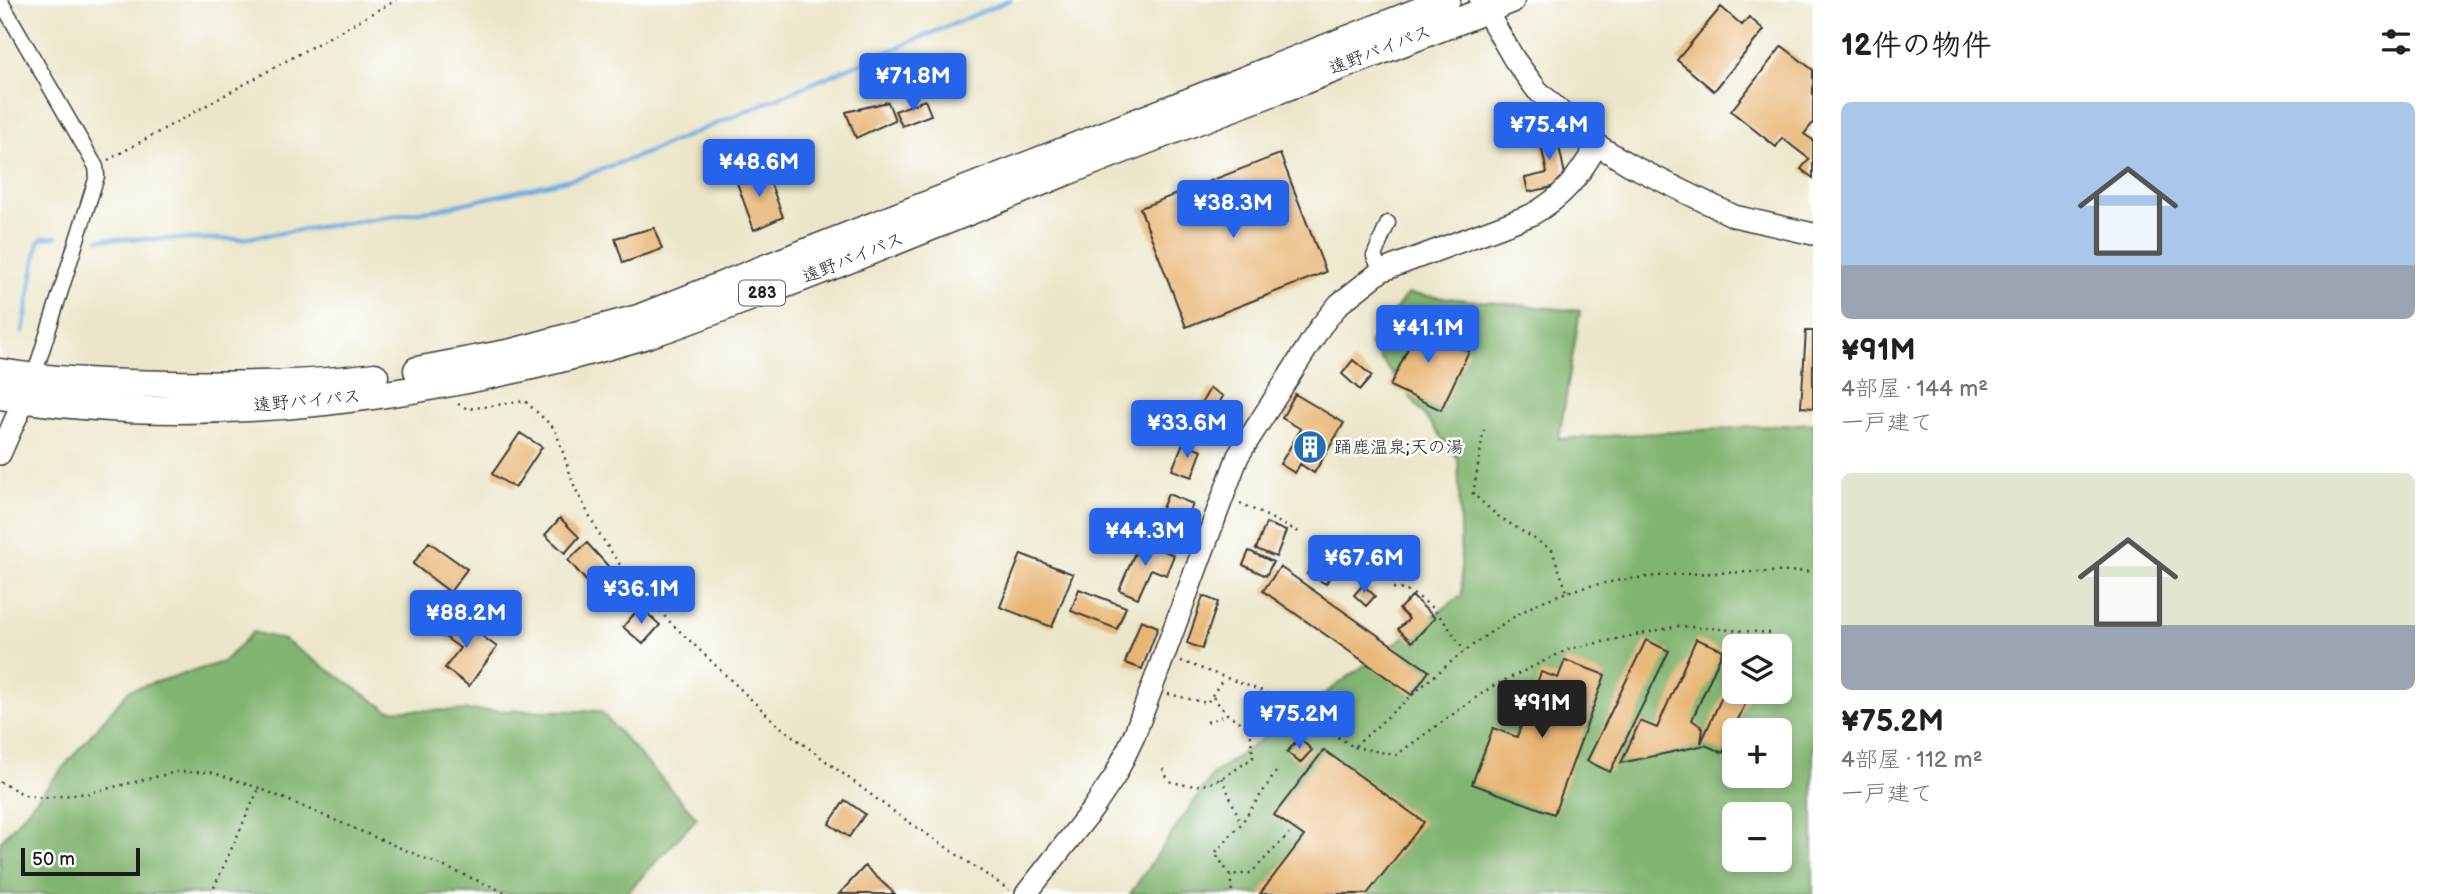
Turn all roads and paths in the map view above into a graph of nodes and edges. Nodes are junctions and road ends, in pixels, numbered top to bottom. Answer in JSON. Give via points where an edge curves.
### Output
{"nodes":[{"id":1,"x":0,"y":0,"type":"edge"},
{"id":2,"x":396,"y":0,"type":"edge"},
{"id":3,"x":1447,"y":0,"type":"edge"},
{"id":4,"x":1511,"y":0,"type":"edge"},
{"id":5,"x":1483,"y":5,"type":"edge"},
{"id":6,"x":1597,"y":145,"type":"junction"},
{"id":7,"x":96,"y":167,"type":"junction"},
{"id":8,"x":910,"y":223,"type":"junction"},
{"id":9,"x":1388,"y":223,"type":"dead end"},
{"id":10,"x":1813,"y":234,"type":"edge"},
{"id":11,"x":1381,"y":271,"type":"junction"},
{"id":12,"x":0,"y":372,"type":"edge"},
{"id":13,"x":437,"y":386,"type":"junction"},
{"id":14,"x":19,"y":391,"type":"edge"},
{"id":15,"x":1484,"y":430,"type":"dead end"},
{"id":16,"x":0,"y":454,"type":"edge"},
{"id":17,"x":1222,"y":494,"type":"junction"},
{"id":18,"x":1110,"y":514,"type":"dead end"},
{"id":19,"x":1301,"y":533,"type":"dead end"},
{"id":20,"x":1202,"y":549,"type":"junction"},
{"id":21,"x":1813,"y":571,"type":"edge"},
{"id":22,"x":1393,"y":588,"type":"dead end"},
{"id":23,"x":1567,"y":592,"type":"junction"},
{"id":24,"x":1771,"y":633,"type":"dead end"},
{"id":25,"x":1464,"y":651,"type":"junction"},
{"id":26,"x":1164,"y":655,"type":"junction"},
{"id":27,"x":1221,"y":682,"type":"dead end"},
{"id":28,"x":1152,"y":688,"type":"junction"},
{"id":29,"x":1212,"y":696,"type":"junction"},
{"id":30,"x":1227,"y":713,"type":"junction"},
{"id":31,"x":1207,"y":722,"type":"dead end"},
{"id":32,"x":1354,"y":747,"type":"junction"},
{"id":33,"x":1163,"y":769,"type":"dead end"},
{"id":34,"x":1276,"y":772,"type":"dead end"},
{"id":35,"x":1222,"y":778,"type":"junction"},
{"id":36,"x":0,"y":782,"type":"edge"},
{"id":37,"x":260,"y":788,"type":"junction"},
{"id":38,"x":1241,"y":824,"type":"junction"},
{"id":39,"x":1289,"y":834,"type":"dead end"},
{"id":40,"x":1230,"y":875,"type":"junction"},
{"id":41,"x":211,"y":894,"type":"edge"},
{"id":42,"x":509,"y":894,"type":"edge"},
{"id":43,"x":1015,"y":894,"type":"edge"},
{"id":44,"x":1026,"y":894,"type":"edge"},
{"id":45,"x":1232,"y":894,"type":"edge"}],
"edges":[{"from":1,"to":7,"type":"street"},
{"from":2,"to":7,"type":"path"},
{"from":3,"to":8,"type":"highway","name":"遠野バイパス","number":"283"},
{"from":4,"to":5,"type":"highway","name":"遠野バイパス","number":"283"},
{"from":5,"to":6,"type":"street","via":[[1537,90]]},
{"from":5,"to":8,"type":"highway","name":"遠野バイパス","number":"283","via":[[1206,116]]},
{"from":6,"to":10,"type":"street","via":[[1734,216]]},
{"from":6,"to":11,"type":"street","via":[[1577,179],[1553,204]]},
{"from":7,"to":14,"type":"street","via":[[97,176]]},
{"from":8,"to":13,"type":"highway","name":"遠野バイパス","number":"283","via":[[647,335],[517,371]]},
{"from":8,"to":14,"type":"highway","name":"遠野バイパス","number":"283","via":[[638,318],[430,369],[257,385]]},
{"from":9,"to":11,"type":"street","via":[[1374,256]]},
{"from":11,"to":17,"type":"street","via":[[1339,304],[1321,326],[1238,456]]},
{"from":12,"to":14,"type":"highway","name":"遠野バイパス","number":"283"},
{"from":13,"to":14,"type":"highway","name":"遠野バイパス","number":"283","via":[[345,399],[192,409],[131,408]]},
{"from":13,"to":43,"type":"path","via":[[468,409],[525,401],[555,429],[575,488],[597,532],[667,619],[778,725]]},
{"from":14,"to":16,"type":"street"},
{"from":15,"to":23,"type":"path","via":[[1473,494],[1552,550]]},
{"from":17,"to":19,"type":"path"},
{"from":17,"to":20,"type":"street"},
{"from":18,"to":20,"type":"path"},
{"from":20,"to":26,"type":"street"},
{"from":21,"to":23,"type":"path","via":[[1681,576],[1612,582]]},
{"from":22,"to":25,"type":"path","via":[[1409,590],[1445,620]]},
{"from":23,"to":25,"type":"path","via":[[1531,607]]},
{"from":24,"to":32,"type":"path","via":[[1678,626],[1569,649],[1491,687],[1396,755]]},
{"from":25,"to":32,"type":"path"},
{"from":26,"to":28,"type":"street"},
{"from":26,"to":32,"type":"path","via":[[1265,692]]},
{"from":27,"to":29,"type":"path"},
{"from":28,"to":29,"type":"path","via":[[1208,703]]},
{"from":28,"to":44,"type":"street","via":[[1115,776]]},
{"from":29,"to":30,"type":"path"},
{"from":30,"to":31,"type":"path"},
{"from":30,"to":35,"type":"path","via":[[1250,728],[1253,758]]},
{"from":33,"to":35,"type":"path","via":[[1169,781],[1194,788]]},
{"from":34,"to":38,"type":"path"},
{"from":35,"to":38,"type":"path"},
{"from":36,"to":37,"type":"path","via":[[25,795],[44,798],[89,793],[176,772],[211,772]]},
{"from":37,"to":41,"type":"path"},
{"from":37,"to":42,"type":"path"},
{"from":38,"to":40,"type":"path","via":[[1215,853]]},
{"from":39,"to":40,"type":"path","via":[[1251,873]]},
{"from":40,"to":45,"type":"path"}]}
